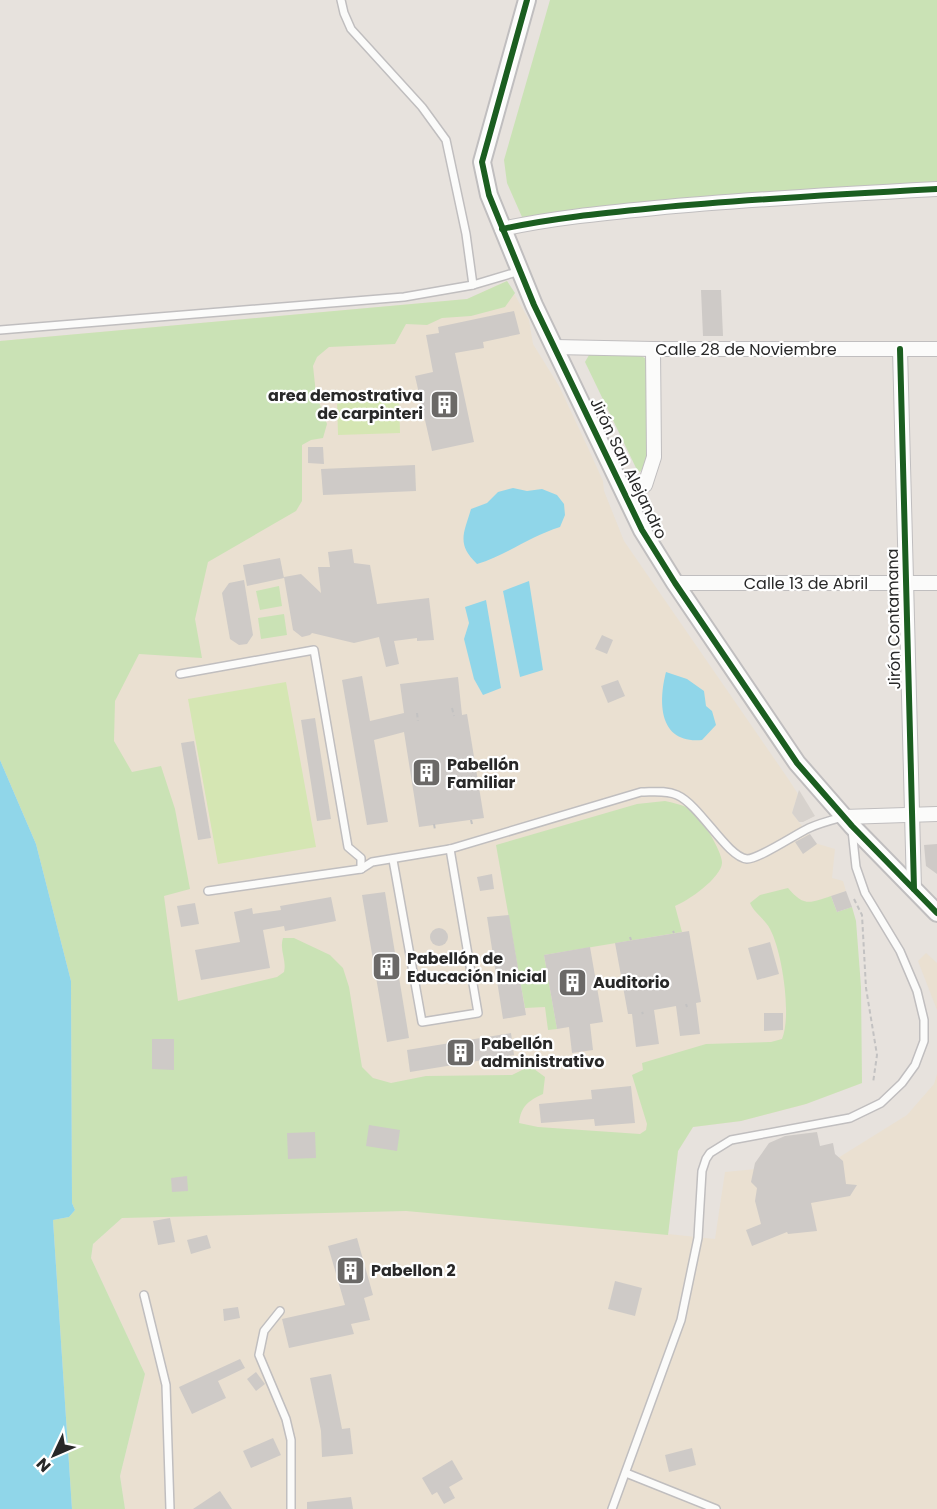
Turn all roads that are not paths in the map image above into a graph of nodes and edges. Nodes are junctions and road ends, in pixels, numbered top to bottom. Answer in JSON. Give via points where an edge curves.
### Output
{"nodes":[{"id":1,"x":341,"y":0,"type":"edge"},
{"id":2,"x":528,"y":0,"type":"edge"},
{"id":3,"x":937,"y":189,"type":"edge"},
{"id":4,"x":502,"y":229,"type":"junction"},
{"id":5,"x":520,"y":271,"type":"junction"},
{"id":6,"x":473,"y":285,"type":"junction"},
{"id":7,"x":0,"y":330,"type":"edge"},
{"id":8,"x":555,"y":347,"type":"junction"},
{"id":9,"x":937,"y":348,"type":"edge"},
{"id":10,"x":653,"y":349,"type":"junction"},
{"id":11,"x":900,"y":349,"type":"junction"},
{"id":12,"x":625,"y":495,"type":"junction"},
{"id":13,"x":675,"y":583,"type":"junction"},
{"id":14,"x":907,"y":583,"type":"junction"},
{"id":15,"x":937,"y":583,"type":"edge"},
{"id":16,"x":180,"y":674,"type":"dead end"},
{"id":17,"x":911,"y":814,"type":"junction"},
{"id":18,"x":937,"y":814,"type":"edge"},
{"id":19,"x":848,"y":821,"type":"junction"},
{"id":20,"x":450,"y":849,"type":"junction"},
{"id":21,"x":393,"y":860,"type":"junction"},
{"id":22,"x":361,"y":869,"type":"junction"},
{"id":23,"x":914,"y":889,"type":"junction"},
{"id":24,"x":208,"y":891,"type":"dead end"},
{"id":25,"x":937,"y":913,"type":"edge"},
{"id":26,"x":144,"y":1295,"type":"dead end"},
{"id":27,"x":280,"y":1311,"type":"dead end"},
{"id":28,"x":626,"y":1473,"type":"junction"},
{"id":29,"x":170,"y":1509,"type":"edge"},
{"id":30,"x":291,"y":1509,"type":"edge"},
{"id":31,"x":612,"y":1509,"type":"edge"},
{"id":32,"x":716,"y":1509,"type":"edge"}],
"edges":[{"from":1,"to":6,"type":"lane","via":[[351,29],[422,107],[446,140]]},
{"from":2,"to":4,"type":"street","name":"Jirón San Alejandro","via":[[482,162]]},
{"from":3,"to":4,"type":"street","via":[[716,202],[533,222]]},
{"from":4,"to":5,"type":"street","name":"Jirón San Alejandro"},
{"from":5,"to":6,"type":"lane"},
{"from":5,"to":8,"type":"street","name":"Jirón San Alejandro"},
{"from":6,"to":7,"type":"lane","via":[[404,297]]},
{"from":8,"to":10,"type":"street","name":"Calle 28 de Noviembre"},
{"from":8,"to":12,"type":"street","name":"Jirón San Alejandro"},
{"from":9,"to":11,"type":"street","name":"Calle 28 de Noviembre"},
{"from":10,"to":11,"type":"street","name":"Calle 28 de Noviembre"},
{"from":10,"to":12,"type":"street","via":[[654,457],[645,485]]},
{"from":11,"to":14,"type":"street","name":"Jirón Contamana"},
{"from":12,"to":13,"type":"street","name":"Jirón San Alejandro"},
{"from":13,"to":14,"type":"street","name":"Calle 13 de Abril"},
{"from":13,"to":19,"type":"street","name":"Jirón San Alejandro","via":[[797,763]]},
{"from":14,"to":15,"type":"street","name":"Calle 13 de Abril"},
{"from":14,"to":17,"type":"street","name":"Jirón Contamana"},
{"from":16,"to":22,"type":"lane","via":[[314,650],[348,847],[361,858]]},
{"from":17,"to":18,"type":"street"},
{"from":17,"to":19,"type":"street"},
{"from":17,"to":23,"type":"street","name":"Jirón Contamana"},
{"from":19,"to":20,"type":"lane","via":[[807,829],[748,859],[734,854],[678,795],[641,792]]},
{"from":19,"to":23,"type":"street","name":"Jirón San Alejandro"},
{"from":19,"to":28,"type":"lane","via":[[865,893],[900,951],[917,991],[924,1041],[915,1065],[881,1103],[850,1118],[731,1140],[706,1159],[698,1238],[681,1320]]},
{"from":20,"to":21,"type":"lane"},
{"from":20,"to":21,"type":"lane","via":[[478,1013],[422,1022]]},
{"from":21,"to":22,"type":"lane","via":[[372,862]]},
{"from":22,"to":24,"type":"lane"},
{"from":23,"to":25,"type":"street","name":"Jirón San Alejandro"},
{"from":26,"to":29,"type":"lane","via":[[165,1385]]},
{"from":27,"to":30,"type":"lane","via":[[264,1331],[259,1354],[291,1440]]},
{"from":28,"to":31,"type":"lane"},
{"from":28,"to":32,"type":"lane"}]}
